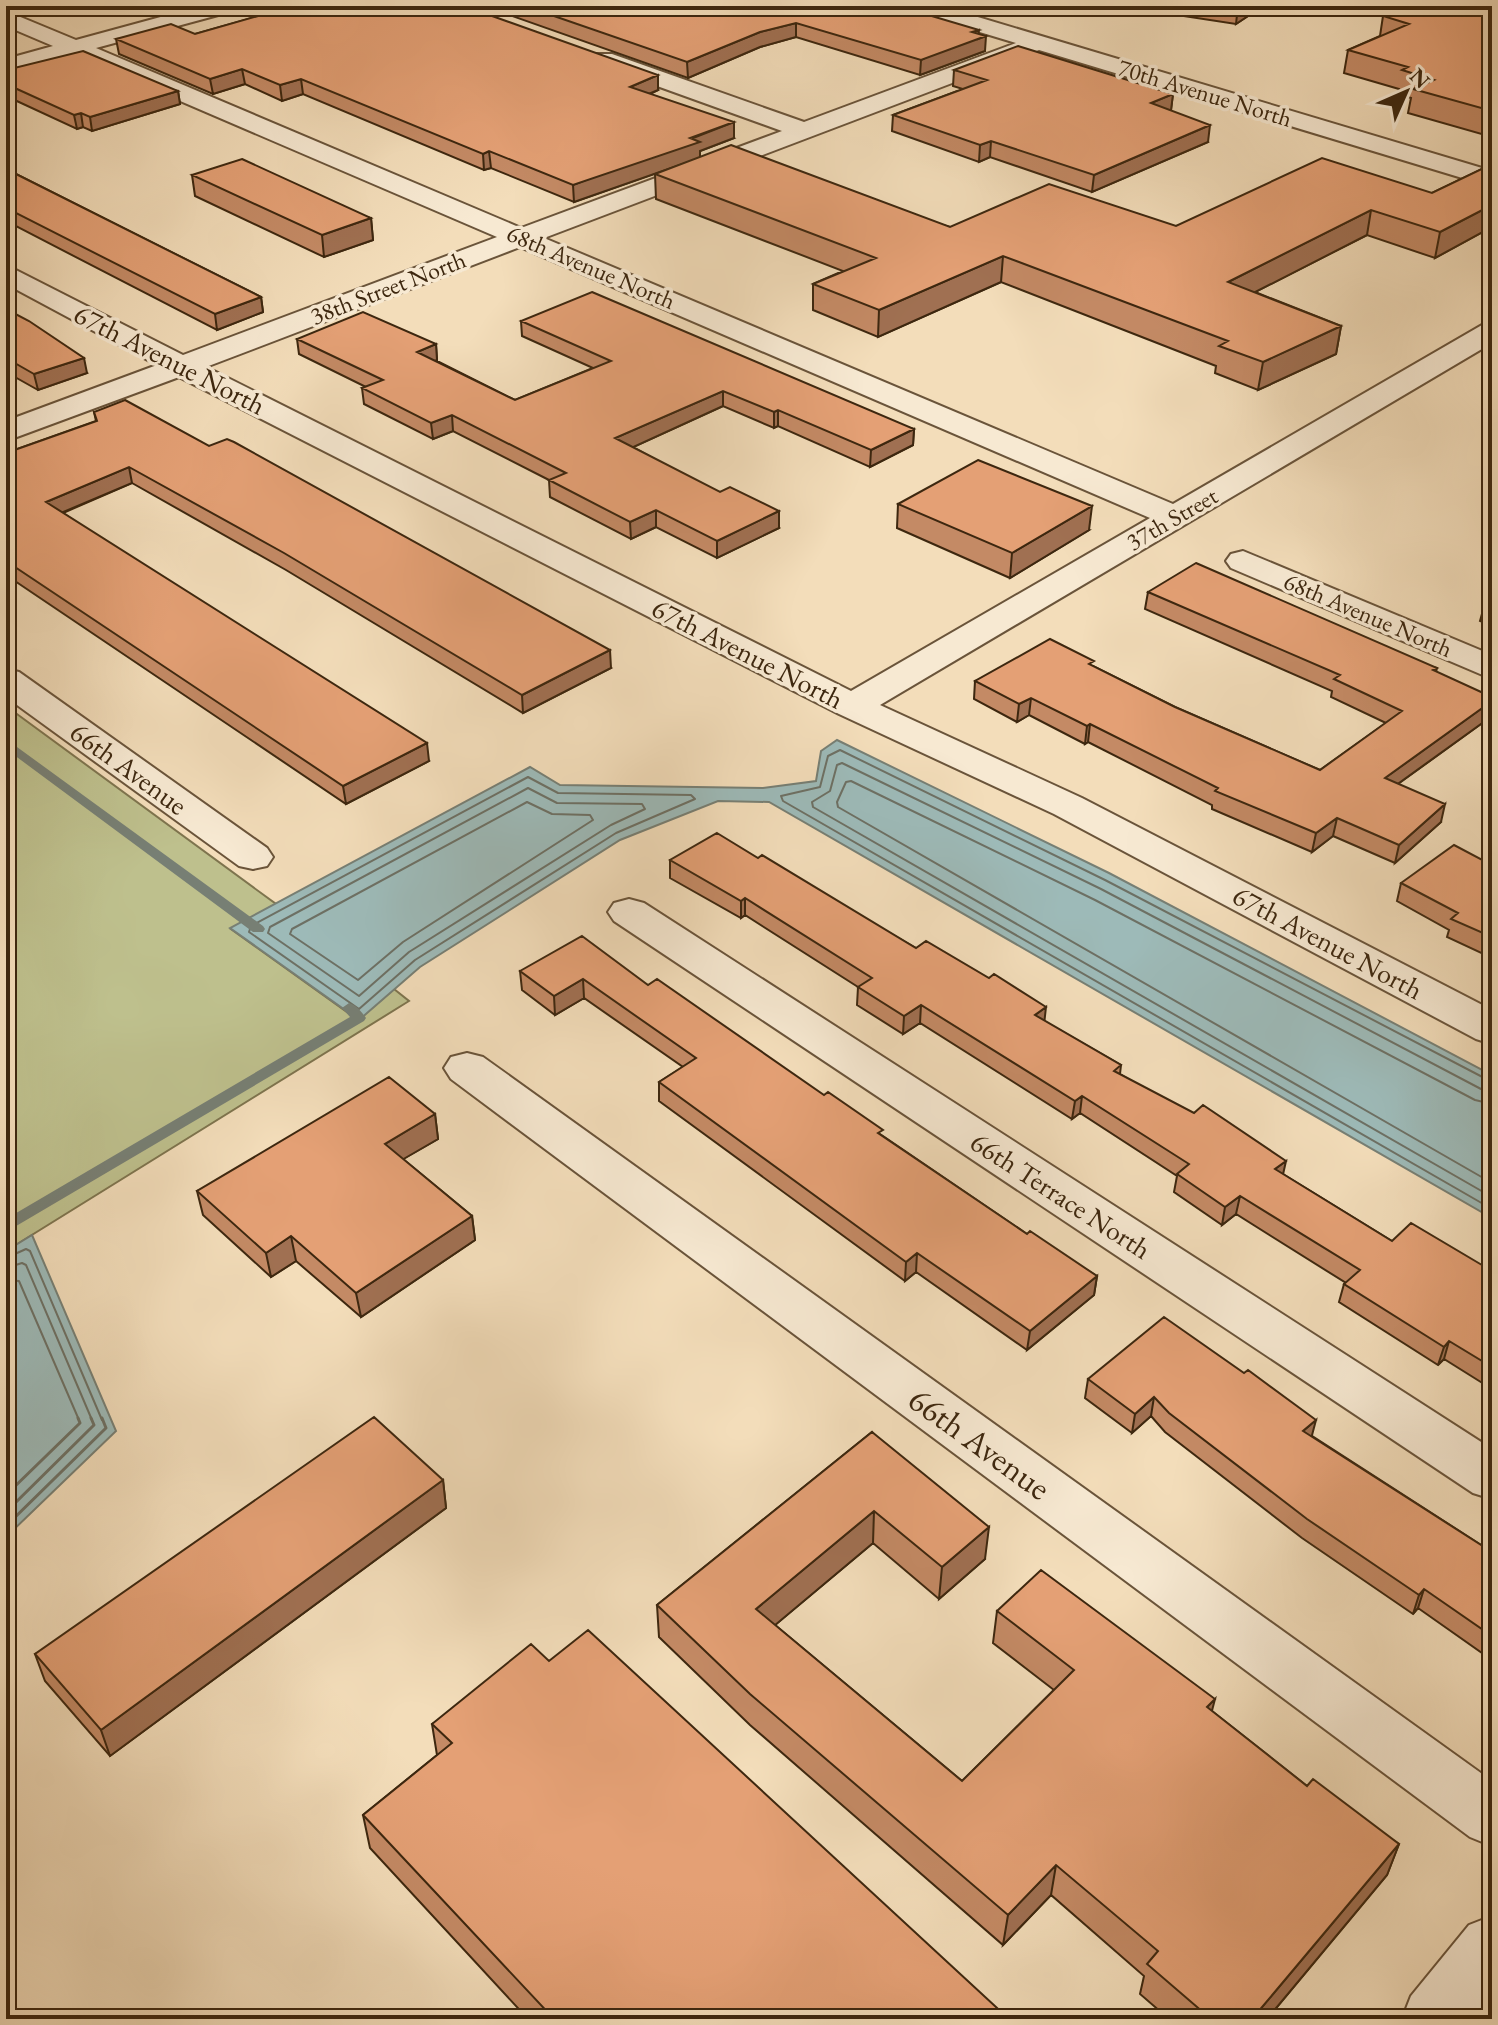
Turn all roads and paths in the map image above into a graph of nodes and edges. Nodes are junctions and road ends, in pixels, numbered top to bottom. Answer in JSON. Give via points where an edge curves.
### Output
{"nodes":[{"id":1,"x":225,"y":6,"type":"edge"},
{"id":2,"x":918,"y":6,"type":"edge"},
{"id":3,"x":6,"y":18,"type":"edge"},
{"id":4,"x":1039,"y":42,"type":"junction"},
{"id":5,"x":75,"y":47,"type":"junction"},
{"id":6,"x":588,"y":53,"type":"edge"},
{"id":7,"x":6,"y":66,"type":"edge"},
{"id":8,"x":805,"y":131,"type":"junction"},
{"id":9,"x":1492,"y":179,"type":"edge"},
{"id":10,"x":522,"y":238,"type":"junction"},
{"id":11,"x":6,"y":273,"type":"edge"},
{"id":12,"x":1492,"y":331,"type":"edge"},
{"id":13,"x":181,"y":366,"type":"junction"},
{"id":14,"x":6,"y":432,"type":"edge"},
{"id":15,"x":1176,"y":517,"type":"junction"},
{"id":16,"x":1243,"y":561,"type":"dead end"},
{"id":17,"x":1492,"y":668,"type":"edge"},
{"id":18,"x":6,"y":680,"type":"edge"},
{"id":19,"x":852,"y":706,"type":"junction"},
{"id":20,"x":253,"y":857,"type":"dead end"},
{"id":21,"x":629,"y":912,"type":"dead end"},
{"id":22,"x":1492,"y":1029,"type":"edge"},
{"id":23,"x":467,"y":1068,"type":"dead end"},
{"id":24,"x":1492,"y":1477,"type":"edge"},
{"id":25,"x":1492,"y":1817,"type":"edge"},
{"id":26,"x":1492,"y":1947,"type":"edge"},
{"id":27,"x":1435,"y":2019,"type":"edge"}],
"edges":[{"from":1,"to":5,"type":"street"},
{"from":2,"to":4,"type":"street","name":"70th Avenue North"},
{"from":3,"to":5,"type":"street","name":"68th Avenue North"},
{"from":4,"to":8,"type":"street","name":"38th Street North"},
{"from":4,"to":9,"type":"street","name":"70th Avenue North"},
{"from":5,"to":7,"type":"street"},
{"from":5,"to":10,"type":"street","name":"68th Avenue North"},
{"from":6,"to":8,"type":"street"},
{"from":8,"to":10,"type":"street","name":"38th Street North"},
{"from":10,"to":13,"type":"street","name":"38th Street North"},
{"from":10,"to":15,"type":"street","name":"68th Avenue North"},
{"from":11,"to":13,"type":"street","name":"67th Avenue North"},
{"from":12,"to":15,"type":"street","name":"37th Street"},
{"from":13,"to":14,"type":"street","name":"38th Street North"},
{"from":13,"to":19,"type":"street","name":"67th Avenue North"},
{"from":15,"to":19,"type":"street","name":"37th Street"},
{"from":16,"to":17,"type":"street","name":"68th Avenue North"},
{"from":18,"to":20,"type":"street","name":"66th Avenue"},
{"from":19,"to":22,"type":"street","name":"67th Avenue North","via":[[1068,806]]},
{"from":21,"to":24,"type":"street","name":"66th Terrace North"},
{"from":23,"to":25,"type":"street","name":"66th Avenue"},
{"from":26,"to":27,"type":"street"}]}
